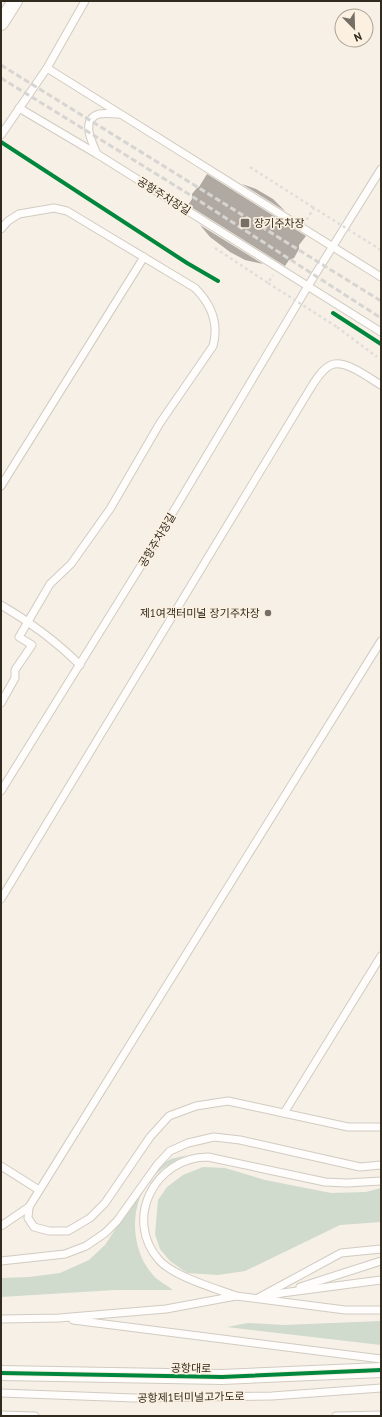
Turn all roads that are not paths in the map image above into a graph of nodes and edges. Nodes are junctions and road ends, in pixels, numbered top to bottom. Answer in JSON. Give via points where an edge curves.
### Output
{"nodes":[{"id":1,"x":15,"y":1,"type":"edge"},
{"id":2,"x":85,"y":1,"type":"edge"},
{"id":3,"x":1,"y":23,"type":"edge"},
{"id":4,"x":48,"y":68,"type":"junction"},
{"id":5,"x":18,"y":108,"type":"junction"},
{"id":6,"x":119,"y":114,"type":"junction"},
{"id":7,"x":1,"y":135,"type":"edge"},
{"id":8,"x":97,"y":154,"type":"junction"},
{"id":9,"x":381,"y":169,"type":"edge"},
{"id":10,"x":1,"y":229,"type":"edge"},
{"id":11,"x":333,"y":247,"type":"junction"},
{"id":12,"x":144,"y":257,"type":"junction"},
{"id":13,"x":381,"y":278,"type":"edge"},
{"id":14,"x":308,"y":286,"type":"junction"},
{"id":15,"x":381,"y":332,"type":"edge"},
{"id":16,"x":381,"y":386,"type":"edge"},
{"id":17,"x":1,"y":486,"type":"edge"},
{"id":18,"x":1,"y":605,"type":"edge"},
{"id":19,"x":29,"y":621,"type":"junction"},
{"id":20,"x":381,"y":641,"type":"edge"},
{"id":21,"x":80,"y":665,"type":"junction"},
{"id":22,"x":1,"y":703,"type":"edge"},
{"id":23,"x":1,"y":791,"type":"edge"},
{"id":24,"x":1,"y":900,"type":"edge"},
{"id":25,"x":381,"y":956,"type":"edge"},
{"id":26,"x":284,"y":1114,"type":"junction"},
{"id":27,"x":381,"y":1127,"type":"edge"},
{"id":28,"x":1,"y":1166,"type":"edge"},
{"id":29,"x":381,"y":1166,"type":"edge"},
{"id":30,"x":381,"y":1181,"type":"edge"},
{"id":31,"x":39,"y":1190,"type":"junction"},
{"id":32,"x":29,"y":1207,"type":"junction"},
{"id":33,"x":1,"y":1226,"type":"edge"},
{"id":34,"x":381,"y":1249,"type":"edge"},
{"id":35,"x":1,"y":1261,"type":"edge"},
{"id":36,"x":381,"y":1261,"type":"edge"},
{"id":37,"x":381,"y":1280,"type":"edge"},
{"id":38,"x":282,"y":1293,"type":"junction"},
{"id":39,"x":236,"y":1296,"type":"junction"},
{"id":40,"x":258,"y":1298,"type":"junction"},
{"id":41,"x":381,"y":1310,"type":"edge"},
{"id":42,"x":59,"y":1318,"type":"junction"},
{"id":43,"x":1,"y":1319,"type":"edge"},
{"id":44,"x":381,"y":1359,"type":"edge"},
{"id":45,"x":381,"y":1370,"type":"edge"},
{"id":46,"x":1,"y":1373,"type":"edge"},
{"id":47,"x":381,"y":1388,"type":"edge"},
{"id":48,"x":1,"y":1393,"type":"edge"},
{"id":49,"x":1,"y":1414,"type":"edge"},
{"id":50,"x":381,"y":1415,"type":"edge"},
{"id":51,"x":35,"y":1416,"type":"edge"},
{"id":52,"x":336,"y":1416,"type":"edge"}],
"edges":[{"from":1,"to":3,"type":"street"},
{"from":2,"to":4,"type":"lane"},
{"from":4,"to":5,"type":"lane"},
{"from":4,"to":6,"type":"lane"},
{"from":5,"to":7,"type":"lane"},
{"from":5,"to":8,"type":"lane","name":"공항주차장길"},
{"from":6,"to":8,"type":"lane","via":[[99,114],[91,120],[88,131]]},
{"from":6,"to":11,"type":"lane"},
{"from":8,"to":14,"type":"lane","name":"공항주차장길"},
{"from":9,"to":11,"type":"lane","name":"공항주차장길"},
{"from":10,"to":12,"type":"lane","via":[[18,214],[54,208],[67,211]]},
{"from":11,"to":13,"type":"lane"},
{"from":11,"to":14,"type":"lane","name":"공항주차장길"},
{"from":12,"to":17,"type":"lane"},
{"from":12,"to":19,"type":"lane","via":[[195,288],[204,297],[215,324],[216,336],[213,346],[160,423],[110,509],[71,564],[50,584]]},
{"from":14,"to":15,"type":"lane","name":"공항주차장길"},
{"from":14,"to":21,"type":"lane","name":"공항주차장길"},
{"from":16,"to":24,"type":"lane","via":[[351,368],[339,364],[330,366],[321,374]]},
{"from":18,"to":19,"type":"lane"},
{"from":19,"to":21,"type":"lane"},
{"from":19,"to":22,"type":"lane","via":[[19,637],[32,645],[15,670],[14,678]]},
{"from":20,"to":31,"type":"lane"},
{"from":21,"to":23,"type":"lane","name":"공항주차장길"},
{"from":25,"to":26,"type":"lane"},
{"from":26,"to":27,"type":"lane","via":[[348,1127]]},
{"from":26,"to":32,"type":"lane","via":[[228,1102],[196,1106],[169,1116],[150,1137],[105,1203],[90,1218],[68,1231],[49,1231],[34,1227],[28,1218]]},
{"from":28,"to":31,"type":"lane"},
{"from":29,"to":35,"type":"lane","via":[[360,1168],[240,1140],[214,1137],[188,1143],[170,1151],[117,1221],[86,1246],[65,1254]]},
{"from":30,"to":39,"type":"lane","via":[[325,1182],[208,1157],[190,1159],[165,1172],[150,1193],[144,1217],[146,1232],[155,1254],[175,1272]]},
{"from":31,"to":32,"type":"lane"},
{"from":32,"to":33,"type":"lane"},
{"from":34,"to":40,"type":"lane","via":[[341,1253]]},
{"from":36,"to":38,"type":"lane"},
{"from":37,"to":38,"type":"lane"},
{"from":38,"to":40,"type":"lane"},
{"from":39,"to":40,"type":"lane"},
{"from":39,"to":42,"type":"lane","via":[[166,1309]]},
{"from":40,"to":41,"type":"lane","via":[[344,1310]]},
{"from":42,"to":43,"type":"lane"},
{"from":42,"to":44,"type":"lane"},
{"from":45,"to":46,"type":"street","name":"공항대로","via":[[222,1377]]},
{"from":47,"to":48,"type":"lane","name":"공항제1터미널고가도로","via":[[272,1396],[134,1398]]},
{"from":49,"to":51,"type":"lane"},
{"from":50,"to":52,"type":"lane"}]}
